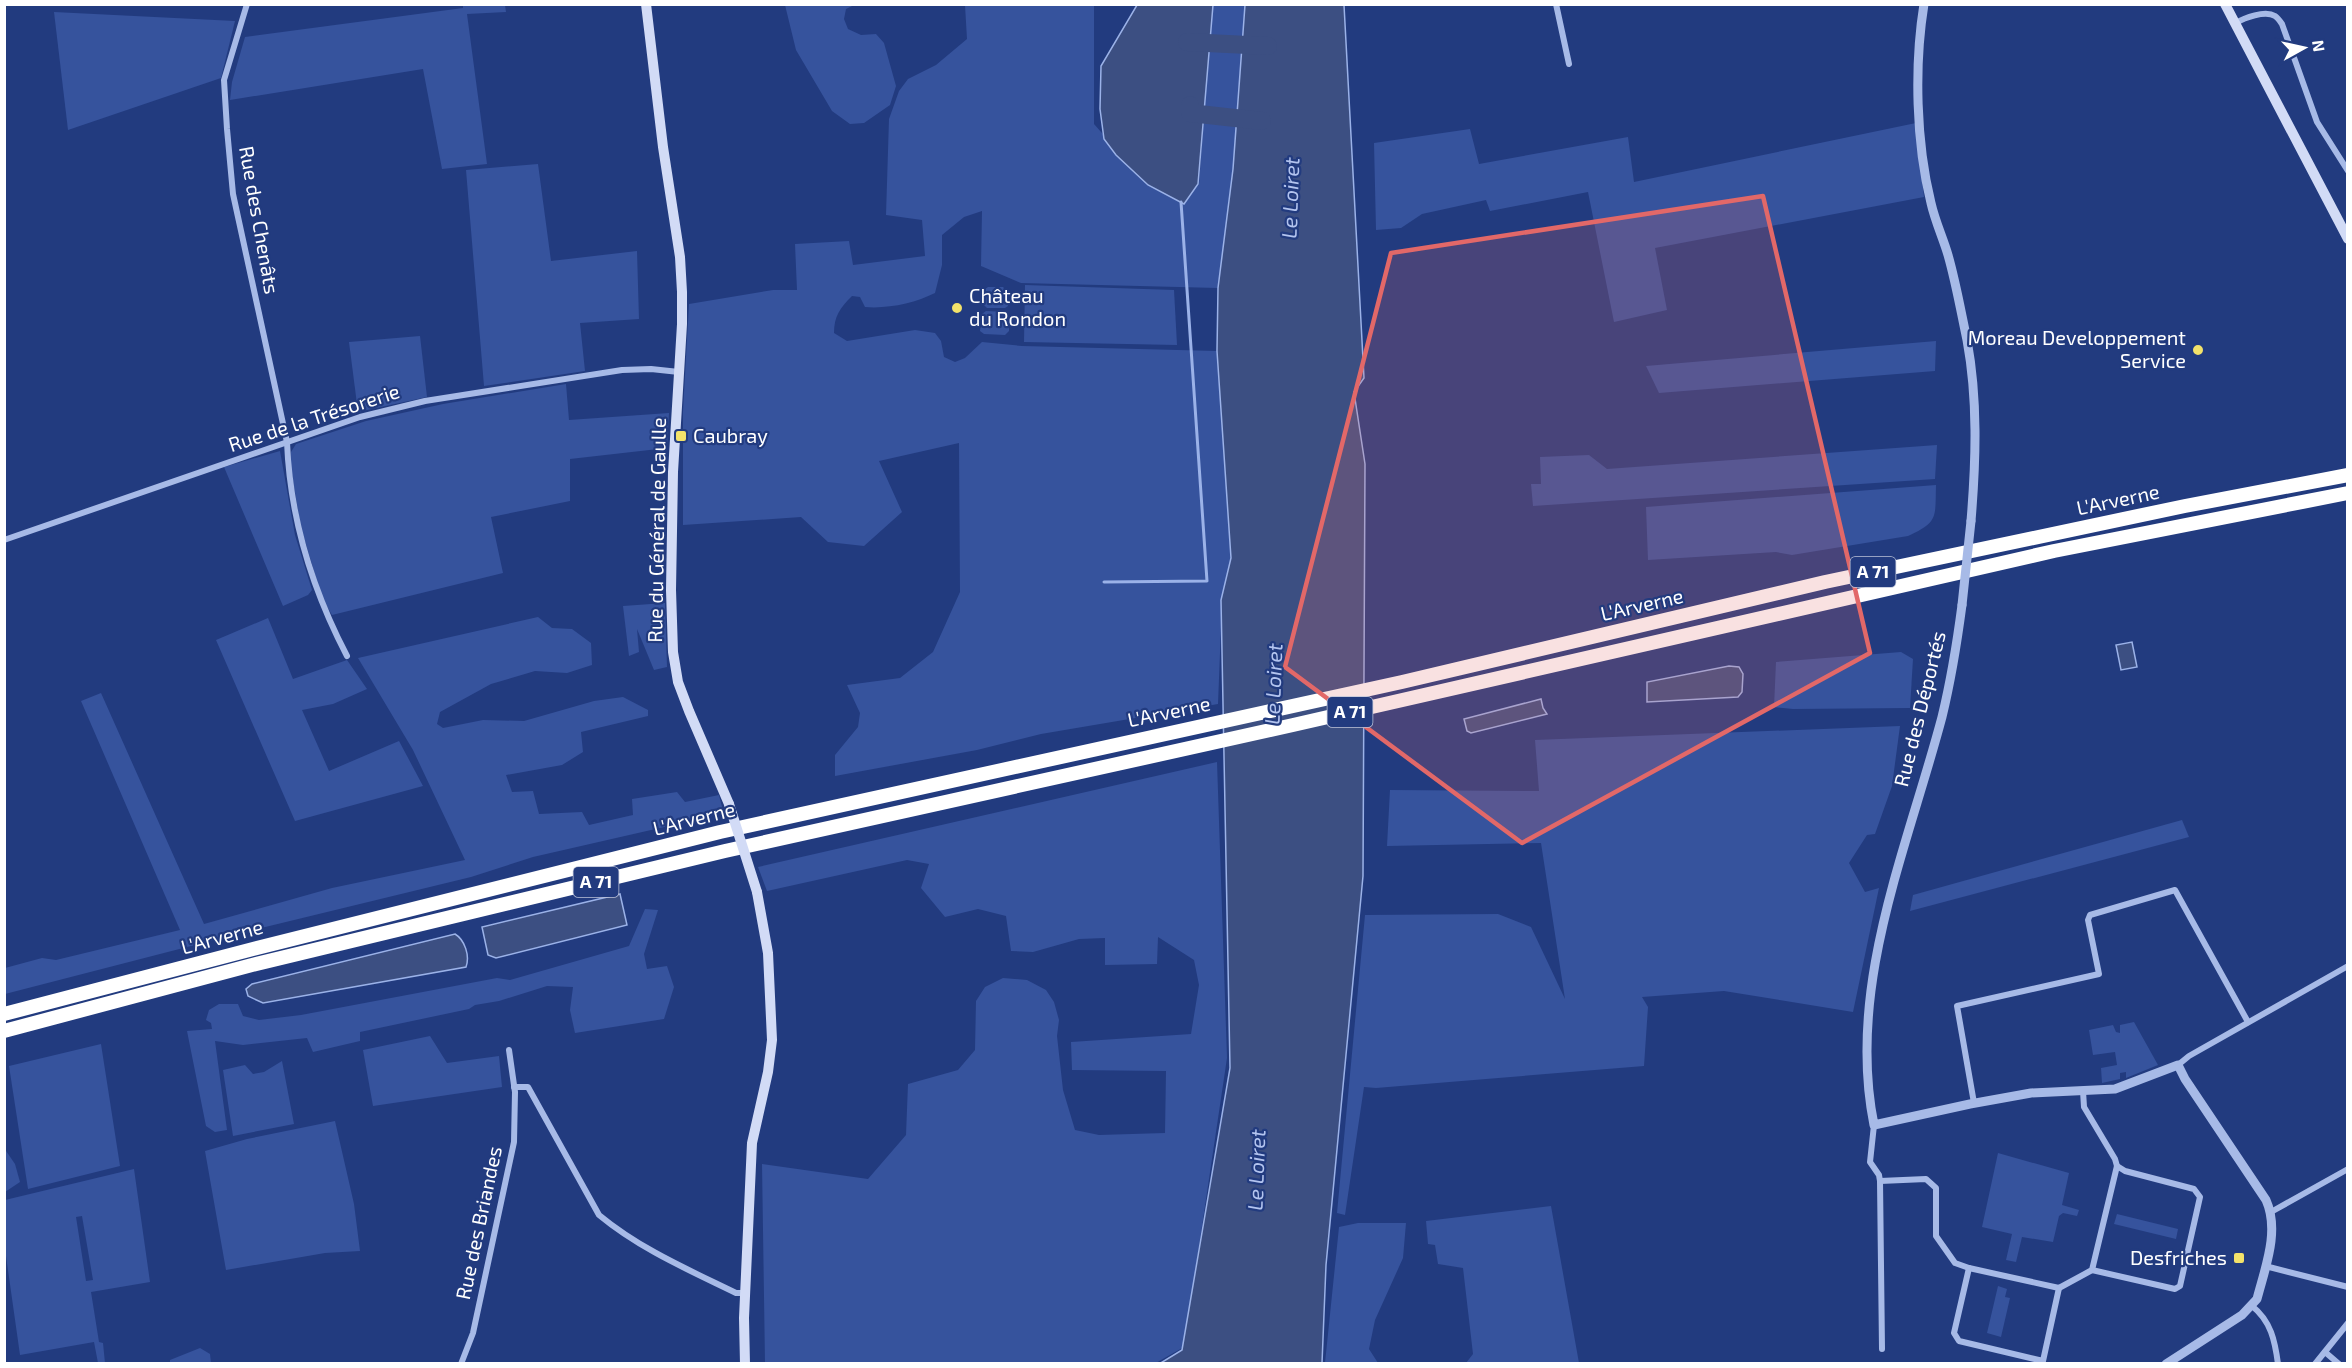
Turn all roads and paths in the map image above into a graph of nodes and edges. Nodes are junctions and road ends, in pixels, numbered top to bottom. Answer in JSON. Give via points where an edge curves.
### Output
{"nodes":[{"id":1,"x":247,"y":4,"type":"edge"},
{"id":2,"x":646,"y":4,"type":"edge"},
{"id":3,"x":1556,"y":4,"type":"edge"},
{"id":4,"x":1924,"y":4,"type":"edge"},
{"id":5,"x":2225,"y":4,"type":"edge"},
{"id":6,"x":2235,"y":24,"type":"junction"},
{"id":7,"x":1569,"y":64,"type":"dead end"},
{"id":8,"x":2348,"y":171,"type":"edge"},
{"id":9,"x":2348,"y":239,"type":"edge"},
{"id":10,"x":679,"y":372,"type":"junction"},
{"id":11,"x":287,"y":442,"type":"junction"},
{"id":12,"x":2348,"y":475,"type":"edge"},
{"id":13,"x":2348,"y":493,"type":"edge"},
{"id":14,"x":4,"y":540,"type":"edge"},
{"id":15,"x":346,"y":656,"type":"dead end"},
{"id":16,"x":2348,"y":966,"type":"edge"},
{"id":17,"x":4,"y":1014,"type":"edge"},
{"id":18,"x":2248,"y":1022,"type":"junction"},
{"id":19,"x":4,"y":1031,"type":"edge"},
{"id":20,"x":509,"y":1050,"type":"dead end"},
{"id":21,"x":2178,"y":1065,"type":"junction"},
{"id":22,"x":514,"y":1087,"type":"junction"},
{"id":23,"x":2083,"y":1091,"type":"junction"},
{"id":24,"x":1974,"y":1103,"type":"junction"},
{"id":25,"x":1874,"y":1125,"type":"junction"},
{"id":26,"x":2117,"y":1166,"type":"junction"},
{"id":27,"x":2348,"y":1169,"type":"edge"},
{"id":28,"x":1880,"y":1181,"type":"junction"},
{"id":29,"x":2271,"y":1212,"type":"junction"},
{"id":30,"x":2265,"y":1266,"type":"junction"},
{"id":31,"x":1969,"y":1268,"type":"junction"},
{"id":32,"x":2092,"y":1270,"type":"junction"},
{"id":33,"x":2348,"y":1287,"type":"edge"},
{"id":34,"x":2059,"y":1288,"type":"junction"},
{"id":35,"x":745,"y":1293,"type":"junction"},
{"id":36,"x":2252,"y":1306,"type":"junction"},
{"id":37,"x":2348,"y":1323,"type":"edge"},
{"id":38,"x":1882,"y":1349,"type":"dead end"},
{"id":39,"x":2325,"y":1352,"type":"junction"},
{"id":40,"x":461,"y":1364,"type":"edge"},
{"id":41,"x":746,"y":1364,"type":"edge"},
{"id":42,"x":2166,"y":1364,"type":"edge"},
{"id":43,"x":2278,"y":1364,"type":"edge"},
{"id":44,"x":2315,"y":1364,"type":"edge"},
{"id":45,"x":2339,"y":1364,"type":"edge"}],
"edges":[{"from":1,"to":11,"type":"street","name":"Rue des Chenâts","via":[[225,80],[227,129],[233,194]]},
{"from":2,"to":10,"type":"main road","name":"Rue du Général de Gaulle","via":[[680,257]]},
{"from":3,"to":7,"type":"street"},
{"from":4,"to":25,"type":"street","name":"Rue des Déportés","bridge":true,"via":[[1920,53],[1922,159],[1972,370],[1976,432],[1971,521],[1950,684],[1886,912],[1867,1018],[1866,1063]]},
{"from":5,"to":6,"type":"main road"},
{"from":6,"to":8,"type":"street","via":[[2266,14],[2283,24],[2318,122]]},
{"from":6,"to":9,"type":"main road"},
{"from":10,"to":11,"type":"street","name":"Rue de la Trésorerie","via":[[622,370],[425,401],[360,417]]},
{"from":10,"to":35,"type":"main road","name":"Rue du Général de Gaulle","bridge":true,"via":[[673,472],[673,652],[678,682],[729,804],[757,892],[768,953],[772,1040],[752,1143]]},
{"from":11,"to":14,"type":"street","name":"Rue de la Trésorerie"},
{"from":11,"to":15,"type":"street","name":"Rue des Chenâts","via":[[288,471],[305,556]]},
{"from":12,"to":17,"type":"highway","name":"L'Arverne","number":"A 71","via":[[1848,577],[1402,682],[720,832]]},
{"from":13,"to":19,"type":"highway","name":"L'Arverne","number":"A 71","via":[[2054,551],[713,854],[252,965]]},
{"from":16,"to":18,"type":"street"},
{"from":18,"to":21,"type":"street"},
{"from":18,"to":24,"type":"street","via":[[2175,890],[2090,915],[2099,974],[1957,1006]]},
{"from":20,"to":22,"type":"street","name":"Rue des Briandes"},
{"from":21,"to":23,"type":"street","via":[[2122,1087]]},
{"from":21,"to":29,"type":"street"},
{"from":22,"to":35,"type":"street","via":[[528,1087],[599,1215],[645,1248],[736,1293]]},
{"from":22,"to":40,"type":"street","name":"Rue des Briandes","via":[[514,1142],[473,1333]]},
{"from":23,"to":24,"type":"street"},
{"from":23,"to":26,"type":"street","via":[[2084,1107]]},
{"from":24,"to":25,"type":"street"},
{"from":25,"to":28,"type":"street","name":"Rue des Déportés","via":[[1870,1162]]},
{"from":26,"to":32,"type":"street"},
{"from":26,"to":32,"type":"street","via":[[2194,1189],[2200,1197],[2180,1286],[2175,1289]]},
{"from":27,"to":29,"type":"street"},
{"from":28,"to":31,"type":"street","via":[[1926,1179],[1936,1188],[1936,1236],[1955,1263]]},
{"from":28,"to":38,"type":"street","name":"Rue des Déportés"},
{"from":29,"to":30,"type":"street"},
{"from":30,"to":33,"type":"street"},
{"from":30,"to":36,"type":"street"},
{"from":31,"to":34,"type":"street"},
{"from":31,"to":34,"type":"street","via":[[1954,1333],[1959,1341],[2043,1361]]},
{"from":32,"to":34,"type":"street"},
{"from":35,"to":41,"type":"main road","name":"Rue du Général de Gaulle"},
{"from":36,"to":42,"type":"street"},
{"from":36,"to":43,"type":"street","via":[[2273,1335]]},
{"from":37,"to":39,"type":"street"},
{"from":39,"to":44,"type":"street"},
{"from":39,"to":45,"type":"street"}]}
